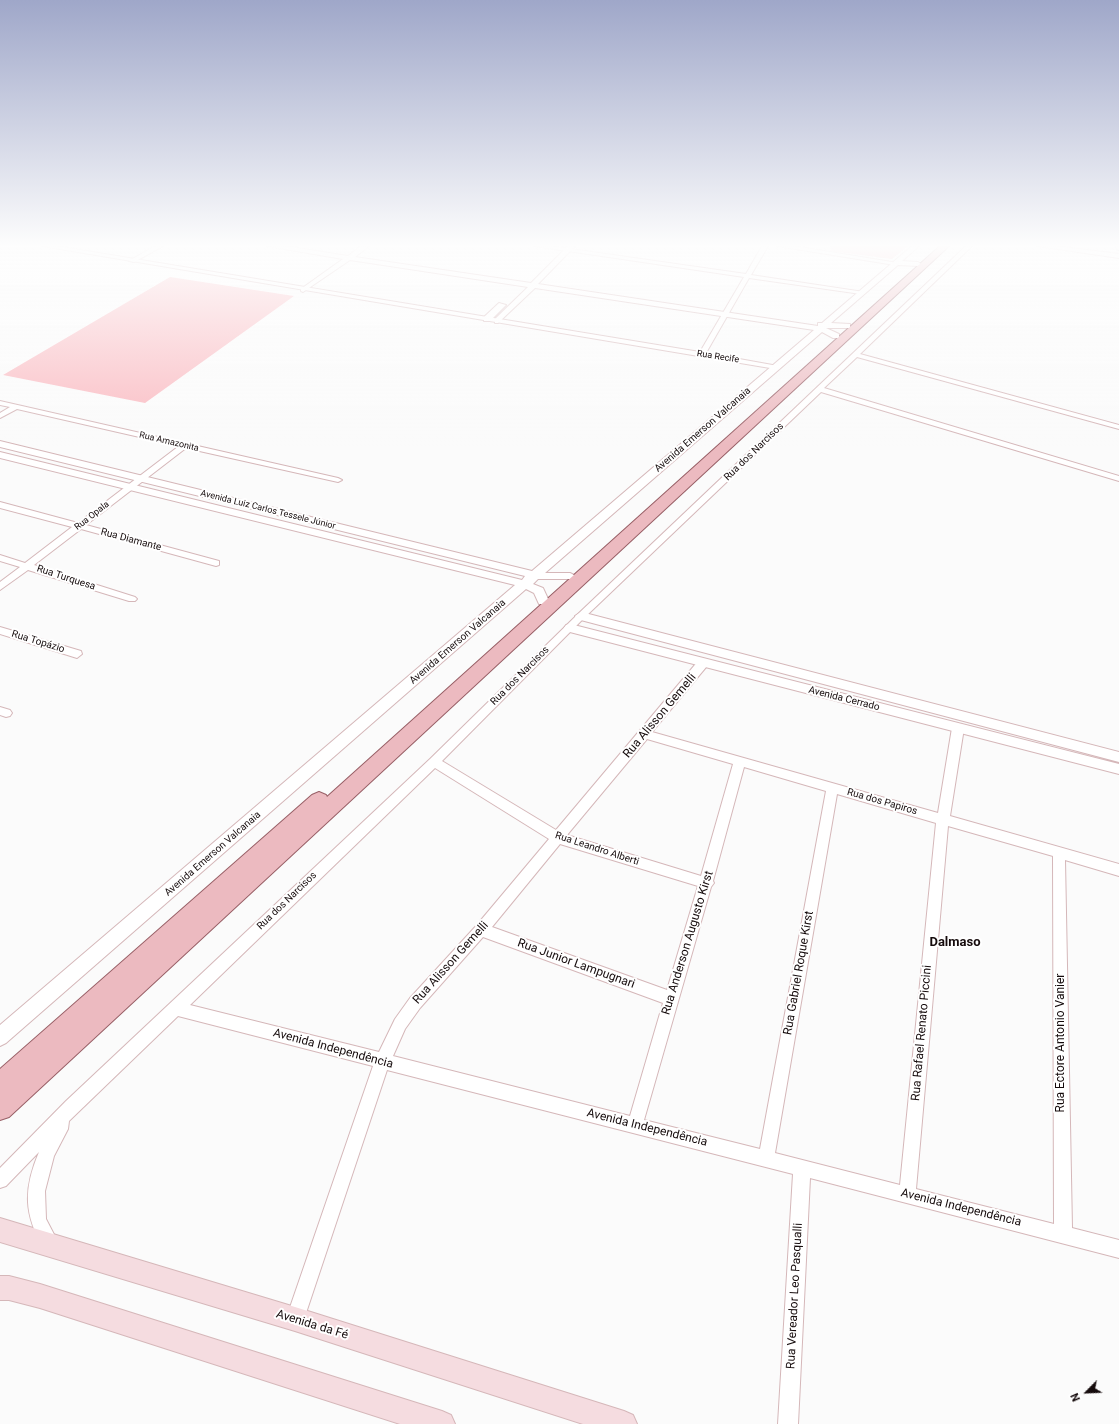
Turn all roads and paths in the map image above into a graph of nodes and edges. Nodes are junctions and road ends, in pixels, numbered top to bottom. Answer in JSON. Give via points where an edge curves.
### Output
{"nodes":[{"id":1,"x":446,"y":312,"type":"edge"},
{"id":2,"x":494,"y":312,"type":"edge"},
{"id":3,"x":505,"y":312,"type":"edge"},
{"id":4,"x":727,"y":312,"type":"edge"},
{"id":5,"x":730,"y":312,"type":"edge"},
{"id":6,"x":846,"y":312,"type":"edge"},
{"id":7,"x":855,"y":312,"type":"edge"},
{"id":8,"x":872,"y":312,"type":"edge"},
{"id":9,"x":900,"y":312,"type":"edge"},
{"id":10,"x":487,"y":319,"type":"junction"},
{"id":11,"x":498,"y":321,"type":"junction"},
{"id":12,"x":833,"y":329,"type":"junction"},
{"id":13,"x":702,"y":355,"type":"junction"},
{"id":14,"x":856,"y":355,"type":"junction"},
{"id":15,"x":776,"y":367,"type":"junction"},
{"id":16,"x":819,"y":389,"type":"junction"},
{"id":17,"x":0,"y":403,"type":"edge"},
{"id":18,"x":16,"y":407,"type":"junction"},
{"id":19,"x":0,"y":416,"type":"edge"},
{"id":20,"x":1119,"y":427,"type":"edge"},
{"id":21,"x":0,"y":444,"type":"edge"},
{"id":22,"x":185,"y":445,"type":"junction"},
{"id":23,"x":0,"y":455,"type":"edge"},
{"id":24,"x":141,"y":479,"type":"junction"},
{"id":25,"x":1119,"y":479,"type":"edge"},
{"id":26,"x":338,"y":480,"type":"dead end"},
{"id":27,"x":130,"y":487,"type":"junction"},
{"id":28,"x":0,"y":505,"type":"edge"},
{"id":29,"x":79,"y":526,"type":"junction"},
{"id":30,"x":0,"y":558,"type":"edge"},
{"id":31,"x":216,"y":563,"type":"dead end"},
{"id":32,"x":28,"y":566,"type":"junction"},
{"id":33,"x":570,"y":577,"type":"junction"},
{"id":34,"x":530,"y":580,"type":"junction"},
{"id":35,"x":0,"y":587,"type":"edge"},
{"id":36,"x":132,"y":600,"type":"dead end"},
{"id":37,"x":543,"y":601,"type":"junction"},
{"id":38,"x":582,"y":616,"type":"junction"},
{"id":39,"x":570,"y":628,"type":"junction"},
{"id":40,"x":0,"y":630,"type":"edge"},
{"id":41,"x":77,"y":654,"type":"dead end"},
{"id":42,"x":704,"y":663,"type":"junction"},
{"id":43,"x":958,"y":728,"type":"junction"},
{"id":44,"x":645,"y":734,"type":"junction"},
{"id":45,"x":1119,"y":757,"type":"edge"},
{"id":46,"x":740,"y":761,"type":"junction"},
{"id":47,"x":434,"y":762,"type":"junction"},
{"id":48,"x":1119,"y":769,"type":"edge"},
{"id":49,"x":832,"y":788,"type":"junction"},
{"id":50,"x":943,"y":819,"type":"junction"},
{"id":51,"x":558,"y":838,"type":"junction"},
{"id":52,"x":1059,"y":853,"type":"junction"},
{"id":53,"x":1119,"y":870,"type":"edge"},
{"id":54,"x":706,"y":883,"type":"junction"},
{"id":55,"x":481,"y":930,"type":"junction"},
{"id":56,"x":670,"y":998,"type":"junction"},
{"id":57,"x":175,"y":1008,"type":"junction"},
{"id":58,"x":0,"y":1037,"type":"edge"},
{"id":59,"x":382,"y":1062,"type":"junction"},
{"id":60,"x":0,"y":1085,"type":"edge"},
{"id":61,"x":72,"y":1107,"type":"junction"},
{"id":62,"x":0,"y":1108,"type":"edge"},
{"id":63,"x":635,"y":1125,"type":"junction"},
{"id":64,"x":766,"y":1159,"type":"junction"},
{"id":65,"x":802,"y":1168,"type":"junction"},
{"id":66,"x":0,"y":1180,"type":"edge"},
{"id":67,"x":907,"y":1195,"type":"junction"},
{"id":68,"x":0,"y":1230,"type":"edge"},
{"id":69,"x":1062,"y":1234,"type":"junction"},
{"id":70,"x":50,"y":1246,"type":"junction"},
{"id":71,"x":1119,"y":1248,"type":"edge"},
{"id":72,"x":0,"y":1288,"type":"edge"},
{"id":73,"x":295,"y":1319,"type":"junction"},
{"id":74,"x":442,"y":1424,"type":"edge"},
{"id":75,"x":624,"y":1424,"type":"edge"},
{"id":76,"x":788,"y":1424,"type":"edge"}],
"edges":[{"from":1,"to":10,"type":"street","name":"Rua Recife"},
{"from":2,"to":10,"type":"street"},
{"from":3,"to":11,"type":"street"},
{"from":4,"to":13,"type":"street"},
{"from":5,"to":12,"type":"street"},
{"from":6,"to":12,"type":"street","name":"Avenida Emerson Valcanaia"},
{"from":7,"to":12,"type":"main road"},
{"from":8,"to":62,"type":"main road"},
{"from":9,"to":14,"type":"street","name":"Rua dos Narcisos"},
{"from":10,"to":11,"type":"street","name":"Rua Recife"},
{"from":11,"to":13,"type":"street","name":"Rua Recife"},
{"from":12,"to":15,"type":"street","name":"Avenida Emerson Valcanaia"},
{"from":12,"to":33,"type":"main road"},
{"from":13,"to":15,"type":"street","name":"Rua Recife"},
{"from":14,"to":16,"type":"street","name":"Rua dos Narcisos"},
{"from":14,"to":20,"type":"street"},
{"from":15,"to":34,"type":"street","name":"Avenida Emerson Valcanaia"},
{"from":16,"to":25,"type":"street"},
{"from":16,"to":38,"type":"street","name":"Rua dos Narcisos"},
{"from":17,"to":18,"type":"street","name":"Rua Amazonita"},
{"from":18,"to":19,"type":"street"},
{"from":18,"to":22,"type":"street","name":"Rua Amazonita"},
{"from":21,"to":24,"type":"street","name":"Avenida Luiz Carlos Tessele Júnior"},
{"from":22,"to":24,"type":"street","name":"Rua Opala"},
{"from":22,"to":26,"type":"street","name":"Rua Amazonita"},
{"from":23,"to":27,"type":"street","name":"Avenida Luiz Carlos Tessele Júnior"},
{"from":24,"to":27,"type":"street","name":"Rua Opala"},
{"from":24,"to":34,"type":"street","name":"Avenida Luiz Carlos Tessele Júnior"},
{"from":27,"to":29,"type":"street","name":"Rua Opala"},
{"from":27,"to":34,"type":"street","name":"Avenida Luiz Carlos Tessele Júnior"},
{"from":28,"to":29,"type":"street","name":"Rua Diamante"},
{"from":29,"to":31,"type":"street","name":"Rua Diamante"},
{"from":29,"to":32,"type":"street","name":"Rua Opala"},
{"from":30,"to":32,"type":"street","name":"Rua Turquesa"},
{"from":32,"to":35,"type":"street","name":"Rua Opala"},
{"from":32,"to":36,"type":"street","name":"Rua Turquesa"},
{"from":33,"to":34,"type":"street"},
{"from":33,"to":37,"type":"main road"},
{"from":34,"to":37,"type":"street"},
{"from":34,"to":58,"type":"street","name":"Avenida Emerson Valcanaia"},
{"from":37,"to":60,"type":"main road"},
{"from":38,"to":39,"type":"street","name":"Rua dos Narcisos"},
{"from":38,"to":45,"type":"street","name":"Avenida Cerrado"},
{"from":39,"to":42,"type":"street","name":"Avenida Cerrado"},
{"from":39,"to":47,"type":"street","name":"Rua dos Narcisos"},
{"from":40,"to":41,"type":"street","name":"Rua Topázio"},
{"from":42,"to":43,"type":"street","name":"Avenida Cerrado"},
{"from":42,"to":44,"type":"street","name":"Rua Alisson Gemelli"},
{"from":43,"to":48,"type":"street","name":"Avenida Cerrado"},
{"from":43,"to":50,"type":"street","name":"Rua Rafael Renato Piccini"},
{"from":44,"to":46,"type":"street","name":"Rua dos Papiros"},
{"from":44,"to":51,"type":"street","name":"Rua Alisson Gemelli"},
{"from":46,"to":49,"type":"street","name":"Rua dos Papiros"},
{"from":46,"to":54,"type":"street","name":"Rua Anderson Augusto Kirst"},
{"from":47,"to":51,"type":"street","name":"Rua Leandro Alberti"},
{"from":47,"to":57,"type":"street","name":"Rua dos Narcisos"},
{"from":49,"to":50,"type":"street","name":"Rua dos Papiros"},
{"from":49,"to":64,"type":"street","name":"Rua Gabriel Roque Kirst"},
{"from":50,"to":52,"type":"street","name":"Rua dos Papiros"},
{"from":50,"to":67,"type":"street","name":"Rua Rafael Renato Piccini"},
{"from":51,"to":54,"type":"street","name":"Rua Leandro Alberti"},
{"from":51,"to":55,"type":"street","name":"Rua Alisson Gemelli"},
{"from":52,"to":53,"type":"street","name":"Rua dos Papiros"},
{"from":52,"to":69,"type":"street","name":"Rua Ectore Antonio Vanier"},
{"from":54,"to":56,"type":"street","name":"Rua Anderson Augusto Kirst"},
{"from":55,"to":56,"type":"street","name":"Rua Junior Lampugnari"},
{"from":55,"to":59,"type":"street","name":"Rua Alisson Gemelli","via":[[412,1007],[400,1024]]},
{"from":56,"to":63,"type":"street","name":"Rua Anderson Augusto Kirst"},
{"from":57,"to":59,"type":"street","name":"Avenida Independência"},
{"from":57,"to":61,"type":"street","name":"Rua dos Narcisos"},
{"from":59,"to":63,"type":"street","name":"Avenida Independência"},
{"from":59,"to":73,"type":"street","name":"Rua Alisson Gemelli"},
{"from":61,"to":66,"type":"street","name":"Rua dos Narcisos"},
{"from":61,"to":70,"type":"street","name":"Rua dos Narcisos","via":[[53,1140],[39,1178],[37,1216]]},
{"from":63,"to":64,"type":"street","name":"Avenida Independência"},
{"from":64,"to":65,"type":"street","name":"Avenida Independência"},
{"from":65,"to":67,"type":"street","name":"Avenida Independência"},
{"from":65,"to":76,"type":"street","name":"Rua Vereador Leo Pasqualli"},
{"from":67,"to":69,"type":"street","name":"Avenida Independência"},
{"from":68,"to":70,"type":"main road","name":"Avenida da Fé"},
{"from":69,"to":71,"type":"street","name":"Avenida Independência"},
{"from":70,"to":73,"type":"main road","name":"Avenida da Fé"},
{"from":72,"to":74,"type":"main road","via":[[40,1296]]},
{"from":73,"to":75,"type":"main road","name":"Avenida da Fé"}]}
